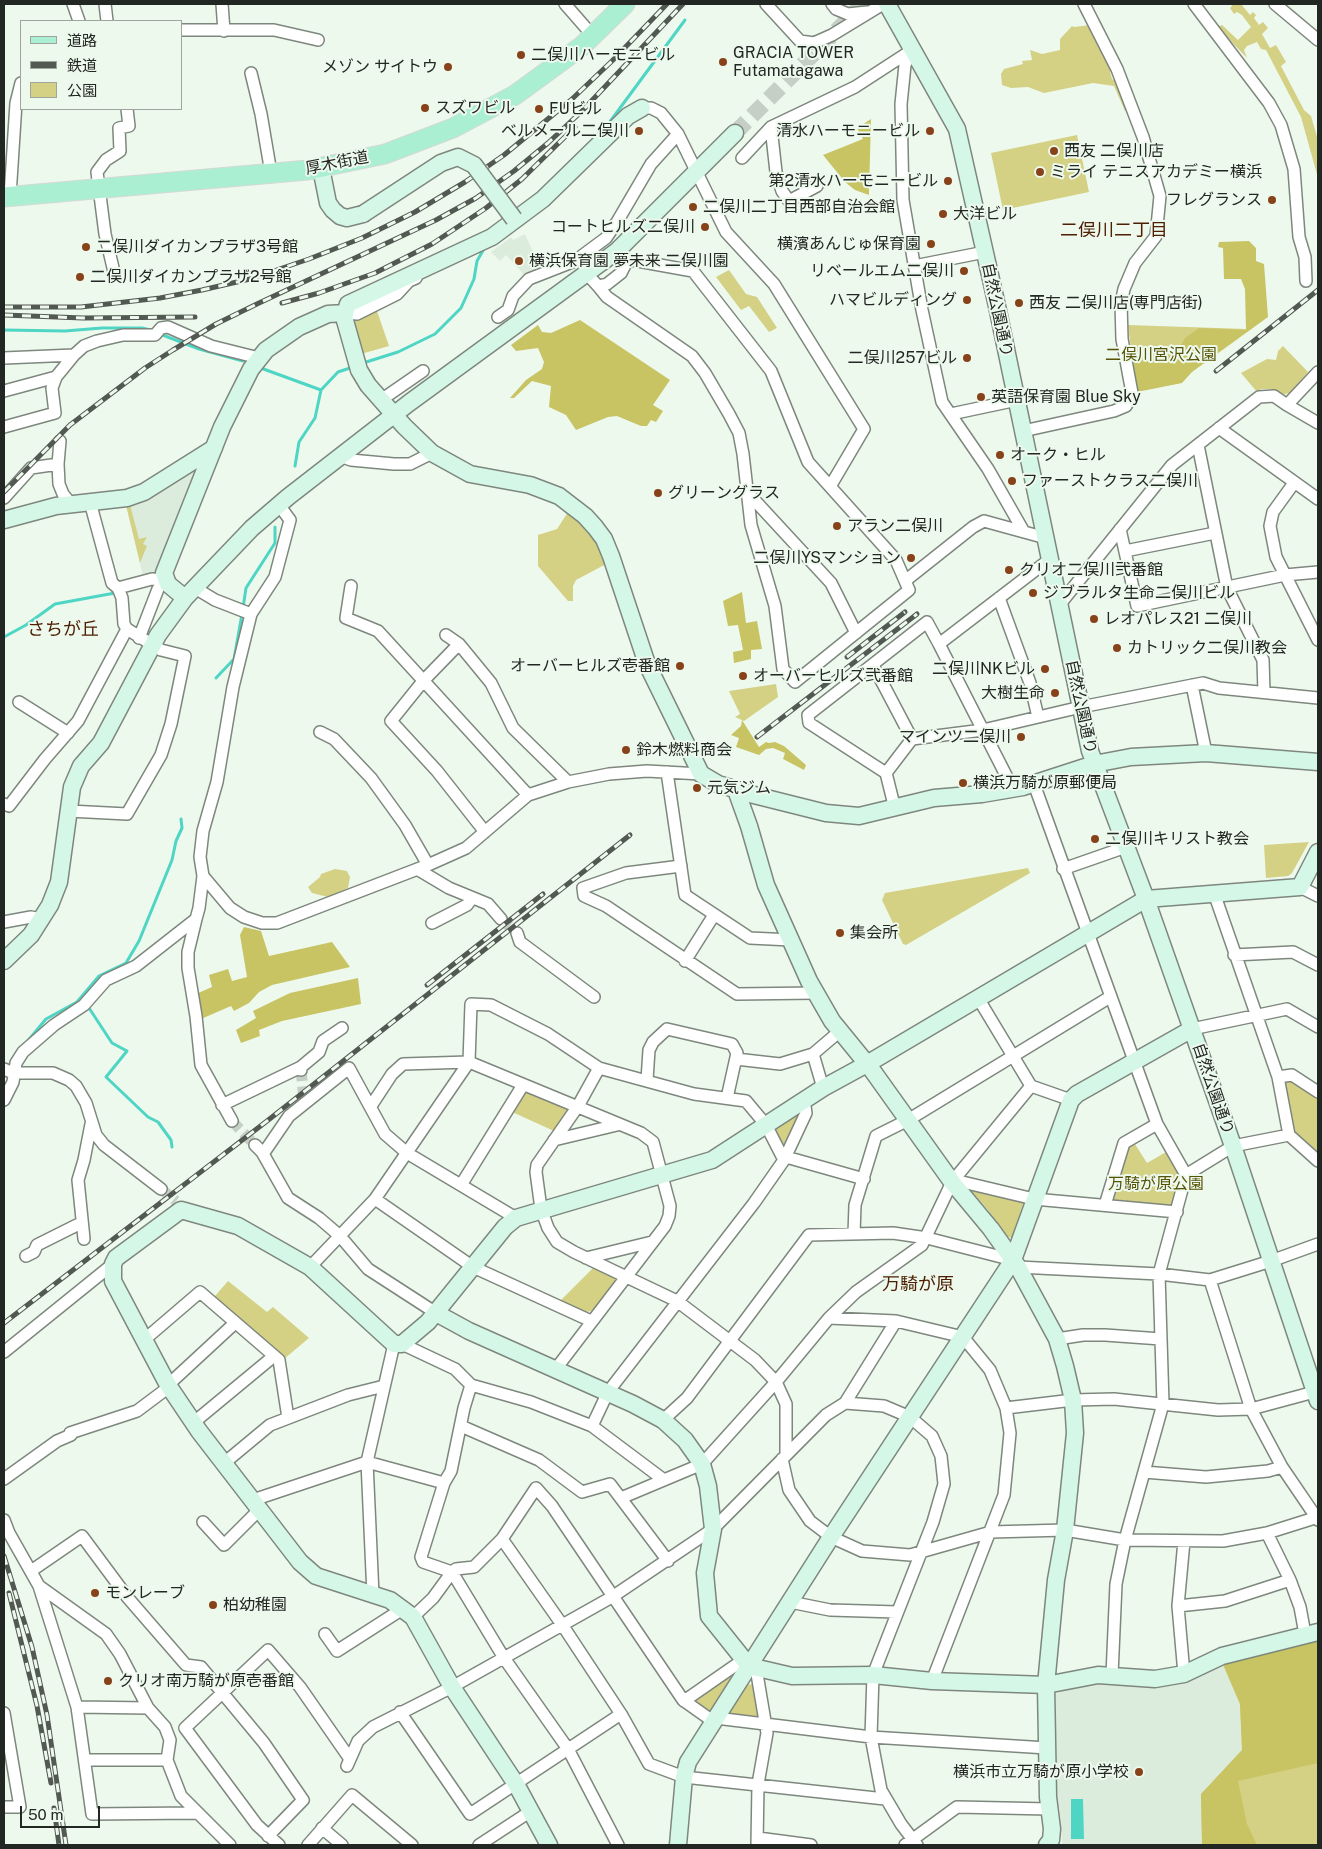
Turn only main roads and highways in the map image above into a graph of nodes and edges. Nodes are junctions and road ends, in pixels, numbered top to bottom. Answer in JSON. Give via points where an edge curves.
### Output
{"nodes":[{"id":1,"x":625,"y":4,"type":"edge"},
{"id":2,"x":7,"y":196,"type":"edge"}],
"edges":[{"from":1,"to":2,"type":"main road","name":"厚木街道","via":[[547,74],[481,115],[385,154],[321,168]]}]}
